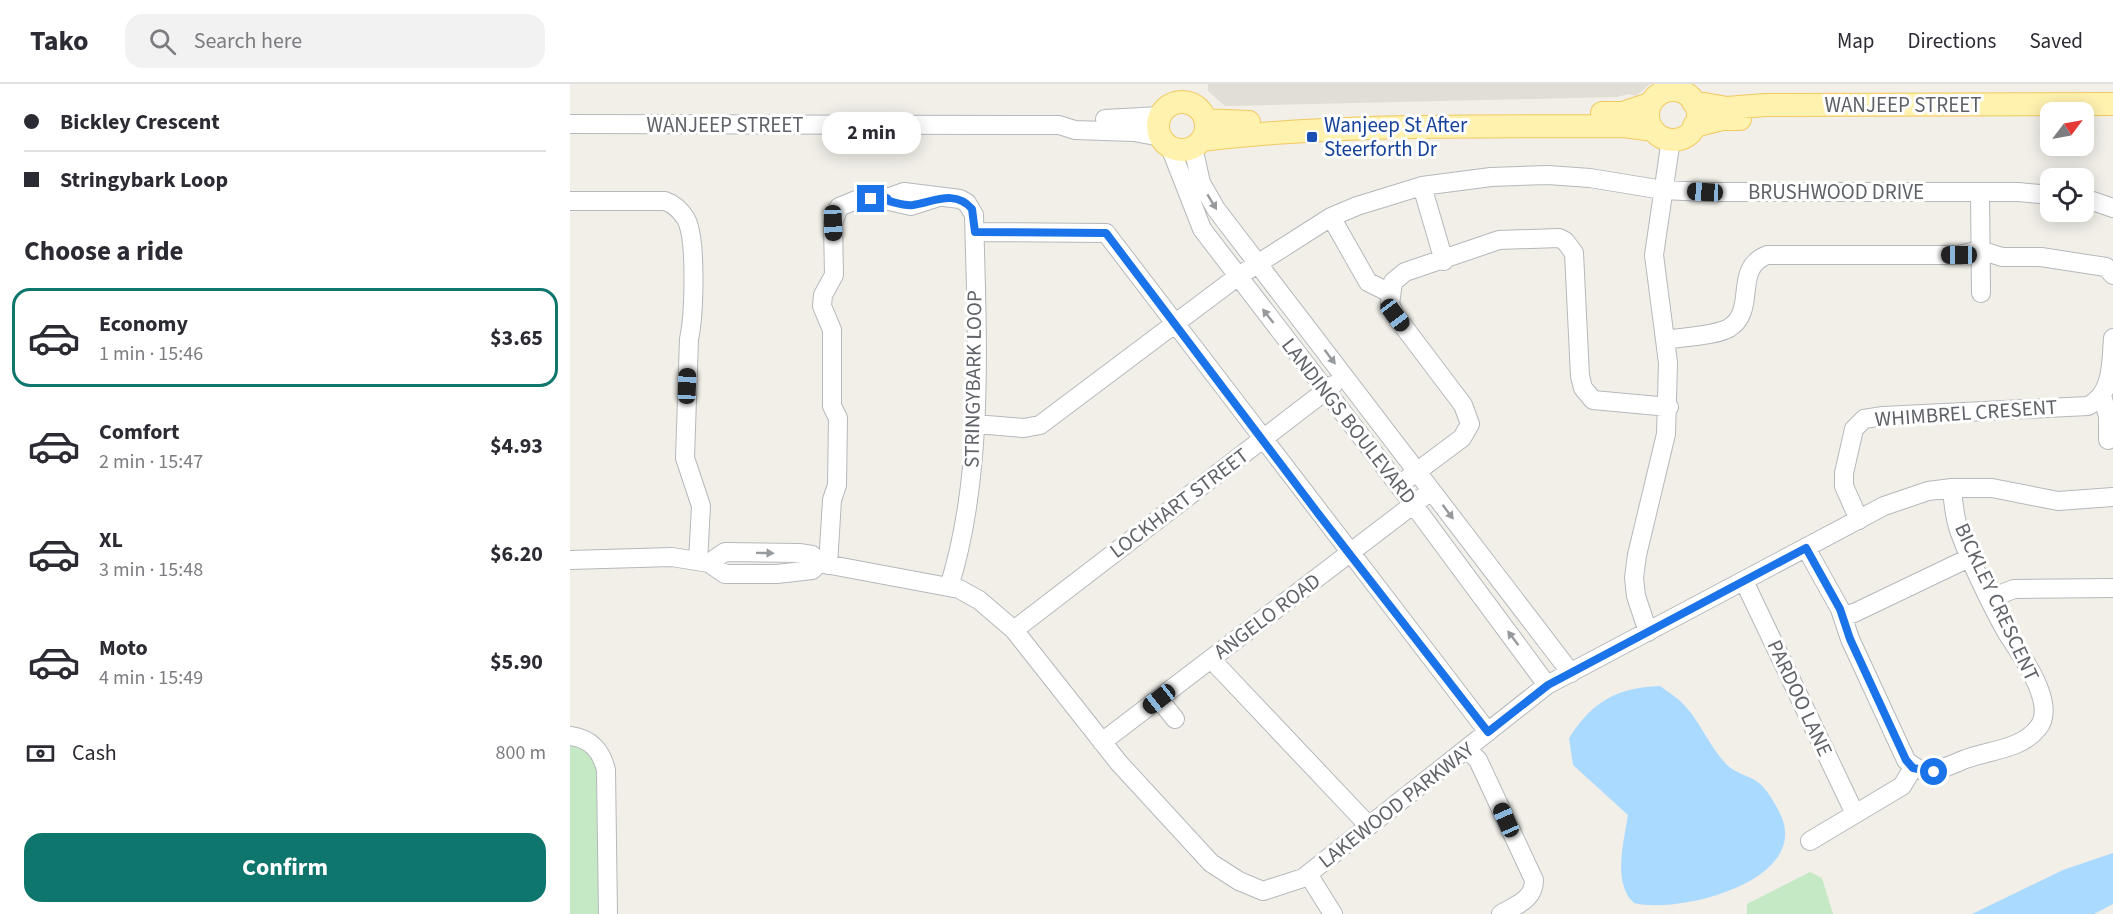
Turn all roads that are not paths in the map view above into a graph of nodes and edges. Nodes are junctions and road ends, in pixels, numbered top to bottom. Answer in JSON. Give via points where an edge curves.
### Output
{"nodes":[{"id":1,"x":1197,"y":84,"type":"edge"},
{"id":2,"x":1674,"y":87,"type":"edge"},
{"id":3,"x":1693,"y":102,"type":"junction"},
{"id":4,"x":1650,"y":104,"type":"junction"},
{"id":5,"x":2113,"y":104,"type":"edge"},
{"id":6,"x":1194,"y":116,"type":"edge"},
{"id":7,"x":2040,"y":117,"type":"edge"},
{"id":8,"x":2094,"y":117,"type":"edge"},
{"id":9,"x":2113,"y":117,"type":"edge"},
{"id":10,"x":570,"y":124,"type":"edge"},
{"id":11,"x":1694,"y":126,"type":"junction"},
{"id":12,"x":1164,"y":133,"type":"junction"},
{"id":13,"x":1662,"y":135,"type":"junction"},
{"id":14,"x":1422,"y":186,"type":"junction"},
{"id":15,"x":1663,"y":190,"type":"junction"},
{"id":16,"x":1980,"y":192,"type":"junction"},
{"id":17,"x":2040,"y":195,"type":"edge"},
{"id":18,"x":570,"y":201,"type":"edge"},
{"id":19,"x":2094,"y":201,"type":"edge"},
{"id":20,"x":2113,"y":208,"type":"edge"},
{"id":21,"x":1331,"y":217,"type":"junction"},
{"id":22,"x":975,"y":232,"type":"junction"},
{"id":23,"x":1980,"y":250,"type":"junction"},
{"id":24,"x":1444,"y":261,"type":"junction"},
{"id":25,"x":1258,"y":263,"type":"junction"},
{"id":26,"x":2113,"y":274,"type":"edge"},
{"id":27,"x":1237,"y":277,"type":"junction"},
{"id":28,"x":1390,"y":293,"type":"junction"},
{"id":29,"x":1981,"y":293,"type":"dead end"},
{"id":30,"x":1174,"y":324,"type":"junction"},
{"id":31,"x":1665,"y":340,"type":"junction"},
{"id":32,"x":2113,"y":340,"type":"edge"},
{"id":33,"x":1344,"y":376,"type":"junction"},
{"id":34,"x":1326,"y":391,"type":"junction"},
{"id":35,"x":2102,"y":396,"type":"junction"},
{"id":36,"x":1669,"y":407,"type":"junction"},
{"id":37,"x":975,"y":424,"type":"junction"},
{"id":38,"x":1262,"y":440,"type":"junction"},
{"id":39,"x":2108,"y":440,"type":"dead end"},
{"id":40,"x":1417,"y":471,"type":"junction"},
{"id":41,"x":1399,"y":485,"type":"junction"},
{"id":42,"x":1952,"y":488,"type":"junction"},
{"id":43,"x":1431,"y":490,"type":"junction"},
{"id":44,"x":2113,"y":497,"type":"edge"},
{"id":45,"x":1413,"y":504,"type":"junction"},
{"id":46,"x":1859,"y":520,"type":"junction"},
{"id":47,"x":1806,"y":548,"type":"junction"},
{"id":48,"x":1348,"y":553,"type":"junction"},
{"id":49,"x":1971,"y":557,"type":"junction"},
{"id":50,"x":570,"y":560,"type":"edge"},
{"id":51,"x":704,"y":562,"type":"junction"},
{"id":52,"x":824,"y":564,"type":"junction"},
{"id":53,"x":1744,"y":581,"type":"junction"},
{"id":54,"x":949,"y":587,"type":"junction"},
{"id":55,"x":2113,"y":588,"type":"edge"},
{"id":56,"x":1991,"y":598,"type":"junction"},
{"id":57,"x":1843,"y":616,"type":"junction"},
{"id":58,"x":1014,"y":630,"type":"junction"},
{"id":59,"x":1648,"y":632,"type":"junction"},
{"id":60,"x":1211,"y":659,"type":"junction"},
{"id":61,"x":1571,"y":673,"type":"junction"},
{"id":62,"x":1548,"y":685,"type":"junction"},
{"id":63,"x":1159,"y":699,"type":"junction"},
{"id":64,"x":1175,"y":720,"type":"dead end"},
{"id":65,"x":1488,"y":732,"type":"junction"},
{"id":66,"x":570,"y":736,"type":"edge"},
{"id":67,"x":1102,"y":742,"type":"junction"},
{"id":68,"x":1467,"y":749,"type":"junction"},
{"id":69,"x":1913,"y":768,"type":"junction"},
{"id":70,"x":1855,"y":814,"type":"junction"},
{"id":71,"x":1369,"y":826,"type":"junction"},
{"id":72,"x":1810,"y":841,"type":"dead end"},
{"id":73,"x":1308,"y":873,"type":"junction"},
{"id":74,"x":608,"y":914,"type":"edge"},
{"id":75,"x":1333,"y":914,"type":"edge"},
{"id":76,"x":1501,"y":914,"type":"edge"}],
"edges":[{"from":1,"to":6,"type":"main road"},
{"from":2,"to":3,"type":"main road"},
{"from":2,"to":4,"type":"main road","via":[[1660,93]]},
{"from":3,"to":5,"type":"main road","name":"WANJEEP STREET","via":[[1727,108]]},
{"from":3,"to":11,"type":"main road","via":[[1697,114]]},
{"from":4,"to":6,"type":"main road","via":[[1623,113],[1224,123]]},
{"from":4,"to":13,"type":"main road","via":[[1648,118]]},
{"from":6,"to":12,"type":"main road","via":[[1169,105]]},
{"from":6,"to":12,"type":"main road","via":[[1186,150]]},
{"from":6,"to":13,"type":"main road","via":[[1300,131],[1624,126]]},
{"from":6,"to":25,"type":"street","name":"LANDINGS BOULEVARD","one_way":true,"via":[[1201,183]]},
{"from":7,"to":11,"type":"main road","name":"WANJEEP STREET","via":[[1722,119]]},
{"from":8,"to":9,"type":"main road"},
{"from":10,"to":12,"type":"street","name":"WANJEEP STREET","via":[[1059,125],[1075,130]]},
{"from":11,"to":13,"type":"main road","via":[[1684,136]]},
{"from":12,"to":27,"type":"street","name":"LANDINGS BOULEVARD","via":[[1203,229]]},
{"from":13,"to":15,"type":"street"},
{"from":14,"to":15,"type":"street","name":"BRUSHWOOD DRIVE","via":[[1548,175]]},
{"from":14,"to":21,"type":"street","name":"BRUSHWOOD DRIVE"},
{"from":14,"to":24,"type":"street"},
{"from":15,"to":16,"type":"street","name":"BRUSHWOOD DRIVE"},
{"from":15,"to":31,"type":"street","via":[[1654,255]]},
{"from":16,"to":17,"type":"street","name":"BRUSHWOOD DRIVE"},
{"from":16,"to":23,"type":"street"},
{"from":18,"to":51,"type":"street","via":[[665,201],[686,219],[691,237],[693,320],[688,339],[685,458],[700,506]]},
{"from":19,"to":20,"type":"street"},
{"from":21,"to":25,"type":"street","name":"BRUSHWOOD DRIVE"},
{"from":21,"to":28,"type":"street","via":[[1368,282]]},
{"from":22,"to":30,"type":"street","via":[[1106,233]]},
{"from":22,"to":37,"type":"street","name":"STRINGYBARK LOOP"},
{"from":22,"to":52,"type":"street","name":"STRINGYBARK LOOP","via":[[974,215],[967,203],[954,198],[904,192],[839,207],[833,223],[834,275],[823,295],[822,306],[833,338],[832,406],[838,418],[837,485]]},
{"from":23,"to":26,"type":"street","via":[[2002,257],[2041,257],[2106,267]]},
{"from":23,"to":29,"type":"street"},
{"from":23,"to":31,"type":"street","via":[[1959,255],[1767,255],[1755,260],[1749,271],[1738,321],[1727,329]]},
{"from":24,"to":28,"type":"street","via":[[1397,277]]},
{"from":24,"to":36,"type":"street","via":[[1499,240],[1559,238],[1574,253],[1576,261],[1578,355],[1583,388],[1600,403]]},
{"from":25,"to":27,"type":"street","name":"BRUSHWOOD DRIVE"},
{"from":25,"to":33,"type":"street","name":"LANDINGS BOULEVARD","one_way":true},
{"from":27,"to":30,"type":"street","name":"BRUSHWOOD DRIVE"},
{"from":34,"to":27,"type":"street","name":"LANDINGS BOULEVARD","one_way":true},
{"from":28,"to":40,"type":"street","via":[[1395,315],[1463,405],[1470,424],[1462,438]]},
{"from":30,"to":37,"type":"street","name":"BRUSHWOOD DRIVE","via":[[1040,425],[1024,428]]},
{"from":30,"to":38,"type":"street"},
{"from":31,"to":36,"type":"street"},
{"from":32,"to":35,"type":"street","via":[[2109,384]]},
{"from":33,"to":34,"type":"street","name":"LOCKHART STREET"},
{"from":33,"to":40,"type":"street","name":"LANDINGS BOULEVARD"},
{"from":34,"to":38,"type":"street","name":"LOCKHART STREET"},
{"from":34,"to":41,"type":"street","name":"LANDINGS BOULEVARD"},
{"from":35,"to":39,"type":"street","via":[[2108,417]]},
{"from":35,"to":46,"type":"street","name":"WHIMBREL CRESENT","via":[[2088,406],[1864,419],[1854,429],[1844,473],[1844,486]]},
{"from":36,"to":59,"type":"street","via":[[1661,462],[1634,578]]},
{"from":37,"to":54,"type":"street","name":"STRINGYBARK LOOP","via":[[975,455]]},
{"from":38,"to":48,"type":"street"},
{"from":38,"to":58,"type":"street","name":"LOCKHART STREET"},
{"from":40,"to":41,"type":"street"},
{"from":40,"to":43,"type":"street","name":"LANDINGS BOULEVARD"},
{"from":41,"to":45,"type":"street","name":"LANDINGS BOULEVARD"},
{"from":42,"to":44,"type":"street","name":"LAKEWOOD PARKWAY","via":[[1992,488],[2058,501]]},
{"from":42,"to":46,"type":"street","name":"LAKEWOOD PARKWAY","via":[[1928,491],[1884,506]]},
{"from":42,"to":49,"type":"street","name":"BICKLEY CRESCENT","via":[[1959,532]]},
{"from":43,"to":45,"type":"street","name":"ANGELO ROAD"},
{"from":43,"to":61,"type":"street","name":"LANDINGS BOULEVARD","one_way":true},
{"from":45,"to":48,"type":"street","name":"ANGELO ROAD"},
{"from":62,"to":45,"type":"street","name":"LANDINGS BOULEVARD","one_way":true},
{"from":46,"to":47,"type":"street","name":"LAKEWOOD PARKWAY"},
{"from":47,"to":53,"type":"street","name":"LAKEWOOD PARKWAY"},
{"from":47,"to":57,"type":"street"},
{"from":48,"to":60,"type":"street","name":"ANGELO ROAD"},
{"from":48,"to":65,"type":"street"},
{"from":49,"to":56,"type":"street","name":"BICKLEY CRESCENT"},
{"from":49,"to":57,"type":"street"},
{"from":50,"to":51,"type":"street","name":"LAKEWOOD PARKWAY","via":[[672,558]]},
{"from":51,"to":52,"type":"street","name":"LAKEWOOD PARKWAY","via":[[725,552],[799,553],[812,555]]},
{"from":52,"to":54,"type":"street","name":"LAKEWOOD PARKWAY"},
{"from":53,"to":59,"type":"street","name":"LAKEWOOD PARKWAY"},
{"from":53,"to":70,"type":"street","name":"PARDOO LANE"},
{"from":54,"to":58,"type":"street","name":"LAKEWOOD PARKWAY","via":[[974,596]]},
{"from":55,"to":56,"type":"street","via":[[2014,589]]},
{"from":56,"to":69,"type":"street","name":"BICKLEY CRESCENT","via":[[2028,664],[2042,700],[2039,727],[2023,742],[1983,752],[1934,772]]},
{"from":57,"to":69,"type":"street","via":[[1850,639]]},
{"from":58,"to":67,"type":"street","name":"LAKEWOOD PARKWAY"},
{"from":59,"to":61,"type":"street","name":"LAKEWOOD PARKWAY"},
{"from":60,"to":63,"type":"street","name":"ANGELO ROAD"},
{"from":60,"to":71,"type":"street"},
{"from":61,"to":62,"type":"street","name":"LAKEWOOD PARKWAY"},
{"from":62,"to":65,"type":"street","name":"LAKEWOOD PARKWAY"},
{"from":63,"to":64,"type":"street"},
{"from":63,"to":67,"type":"street","name":"ANGELO ROAD"},
{"from":65,"to":68,"type":"street","name":"LAKEWOOD PARKWAY"},
{"from":66,"to":74,"type":"street","via":[[594,746],[603,756],[606,770]]},
{"from":67,"to":73,"type":"street","name":"LAKEWOOD PARKWAY","via":[[1211,863],[1239,881],[1263,891]]},
{"from":68,"to":71,"type":"street","name":"LAKEWOOD PARKWAY"},
{"from":68,"to":76,"type":"street","via":[[1478,760],[1534,880],[1529,897]]},
{"from":69,"to":70,"type":"street","via":[[1902,786]]},
{"from":70,"to":72,"type":"street"},
{"from":71,"to":73,"type":"street","name":"LAKEWOOD PARKWAY"},
{"from":73,"to":75,"type":"street"}]}
